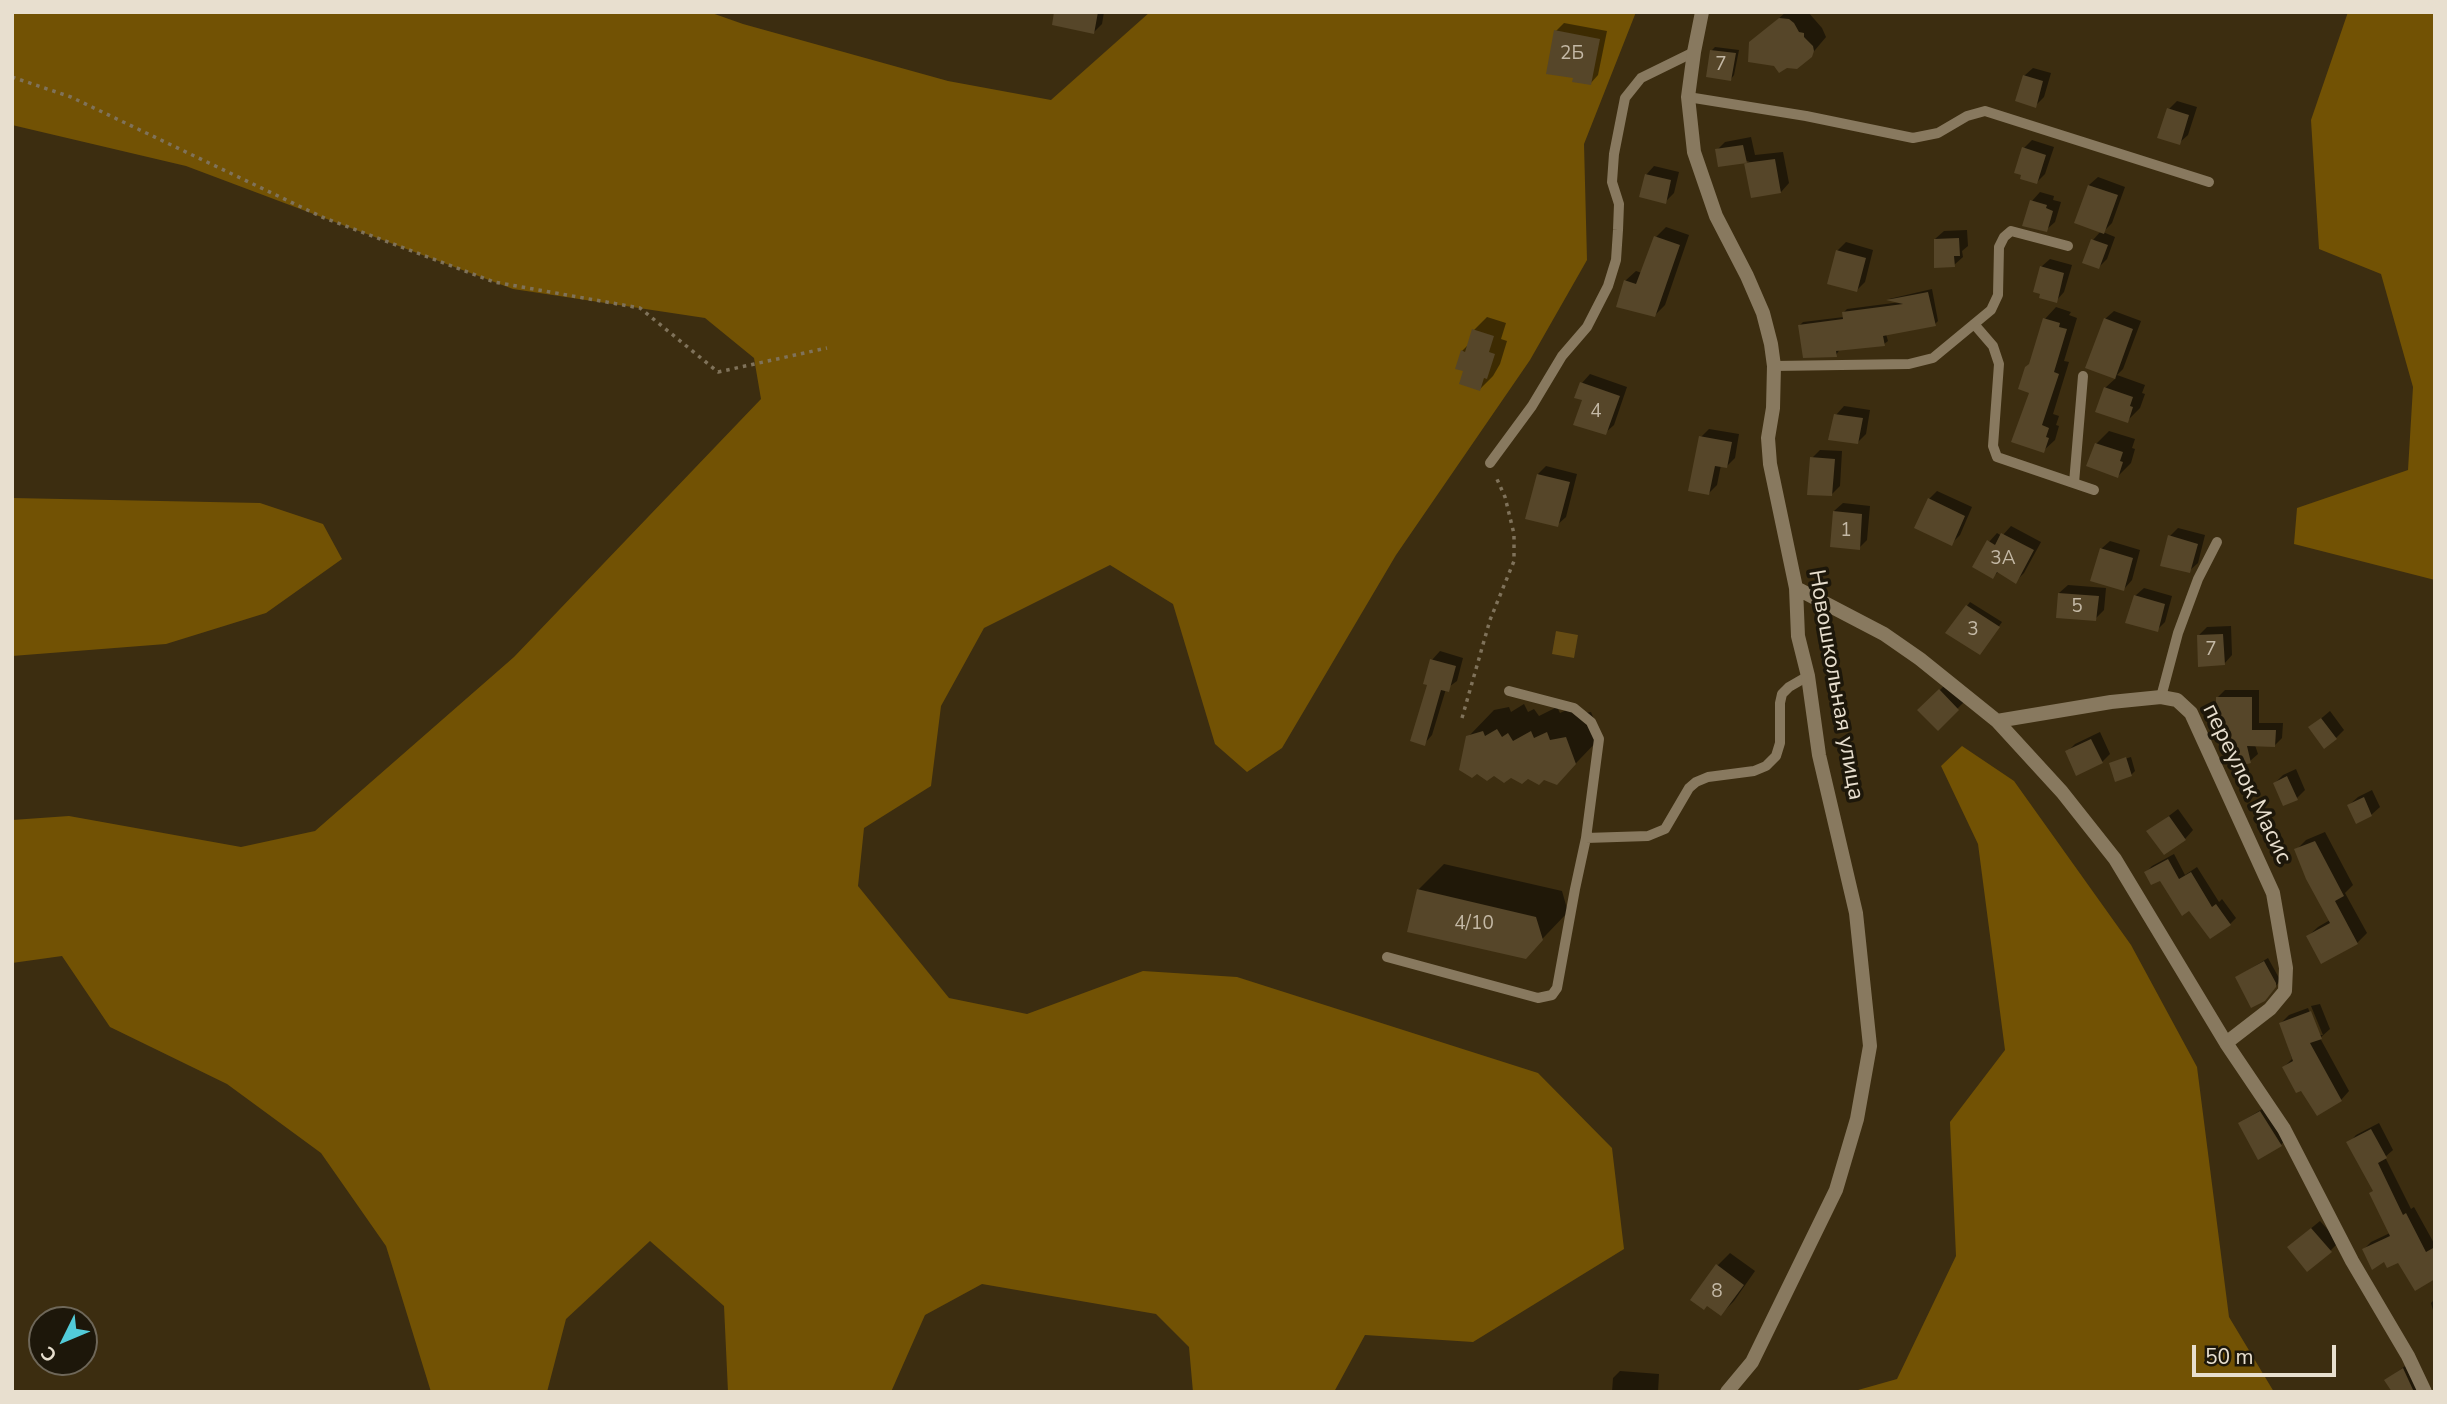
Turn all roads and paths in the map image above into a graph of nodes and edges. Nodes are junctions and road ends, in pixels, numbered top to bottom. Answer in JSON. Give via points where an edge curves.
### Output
{"nodes":[{"id":1,"x":1702,"y":12,"type":"edge"},
{"id":2,"x":1694,"y":52,"type":"junction"},
{"id":3,"x":12,"y":77,"type":"edge"},
{"id":4,"x":1688,"y":97,"type":"junction"},
{"id":5,"x":2209,"y":182,"type":"dead end"},
{"id":6,"x":2068,"y":246,"type":"dead end"},
{"id":7,"x":1974,"y":324,"type":"junction"},
{"id":8,"x":827,"y":348,"type":"dead end"},
{"id":9,"x":1774,"y":366,"type":"junction"},
{"id":10,"x":2083,"y":376,"type":"dead end"},
{"id":11,"x":1490,"y":463,"type":"joint"},
{"id":12,"x":2074,"y":483,"type":"junction"},
{"id":13,"x":2094,"y":490,"type":"dead end"},
{"id":14,"x":2217,"y":542,"type":"dead end"},
{"id":15,"x":1796,"y":588,"type":"junction"},
{"id":16,"x":1808,"y":676,"type":"junction"},
{"id":17,"x":1509,"y":691,"type":"dead end"},
{"id":18,"x":2161,"y":697,"type":"junction"},
{"id":19,"x":1462,"y":718,"type":"dead end"},
{"id":20,"x":1997,"y":721,"type":"junction"},
{"id":21,"x":1586,"y":838,"type":"junction"},
{"id":22,"x":1387,"y":957,"type":"dead end"},
{"id":23,"x":2226,"y":1043,"type":"junction"},
{"id":24,"x":1727,"y":1392,"type":"edge"},
{"id":25,"x":2425,"y":1392,"type":"edge"}],
"edges":[{"from":1,"to":2,"type":"street","name":"Новошкольная улица"},
{"from":2,"to":4,"type":"street","name":"Новошкольная улица"},
{"from":2,"to":11,"type":"lane","via":[[1641,78],[1625,97],[1614,154],[1618,230],[1608,286],[1587,327],[1562,356]]},
{"from":3,"to":8,"type":"path","via":[[71,97],[322,217],[494,282],[640,308],[718,372]]},
{"from":4,"to":5,"type":"lane","via":[[1913,138],[1938,133],[1985,111]]},
{"from":4,"to":9,"type":"street","name":"Новошкольная улица","via":[[1695,152],[1716,216],[1763,313]]},
{"from":6,"to":7,"type":"lane","via":[[2011,231],[1999,247],[1998,295],[1991,310]]},
{"from":7,"to":9,"type":"lane","via":[[1933,358],[1909,364]]},
{"from":7,"to":12,"type":"lane","via":[[1993,346],[1999,363],[1993,446],[1997,457]]},
{"from":9,"to":15,"type":"street","name":"Новошкольная улица","via":[[1770,464]]},
{"from":10,"to":12,"type":"lane"},
{"from":11,"to":19,"type":"path","via":[[1505,497],[1514,534],[1514,561],[1490,620]]},
{"from":12,"to":13,"type":"lane"},
{"from":14,"to":18,"type":"lane","via":[[2178,633]]},
{"from":15,"to":16,"type":"street","name":"Новошкольная улица","via":[[1798,636]]},
{"from":15,"to":20,"type":"street","via":[[1884,634]]},
{"from":16,"to":21,"type":"lane","via":[[1782,694],[1780,743],[1766,766],[1696,782],[1658,834]]},
{"from":16,"to":24,"type":"street","name":"Новошкольная улица","via":[[1819,755],[1856,913],[1870,1046],[1857,1119],[1836,1190],[1752,1362]]},
{"from":17,"to":21,"type":"lane","via":[[1574,708],[1591,722],[1599,739]]},
{"from":18,"to":20,"type":"street"},
{"from":18,"to":23,"type":"street","name":"переулок Масис","via":[[2177,701],[2192,713],[2273,893],[2286,968],[2285,991],[2270,1009]]},
{"from":20,"to":23,"type":"street","via":[[2115,859]]},
{"from":21,"to":22,"type":"lane","via":[[1552,995],[1538,998]]},
{"from":23,"to":25,"type":"street","via":[[2284,1129]]}]}
